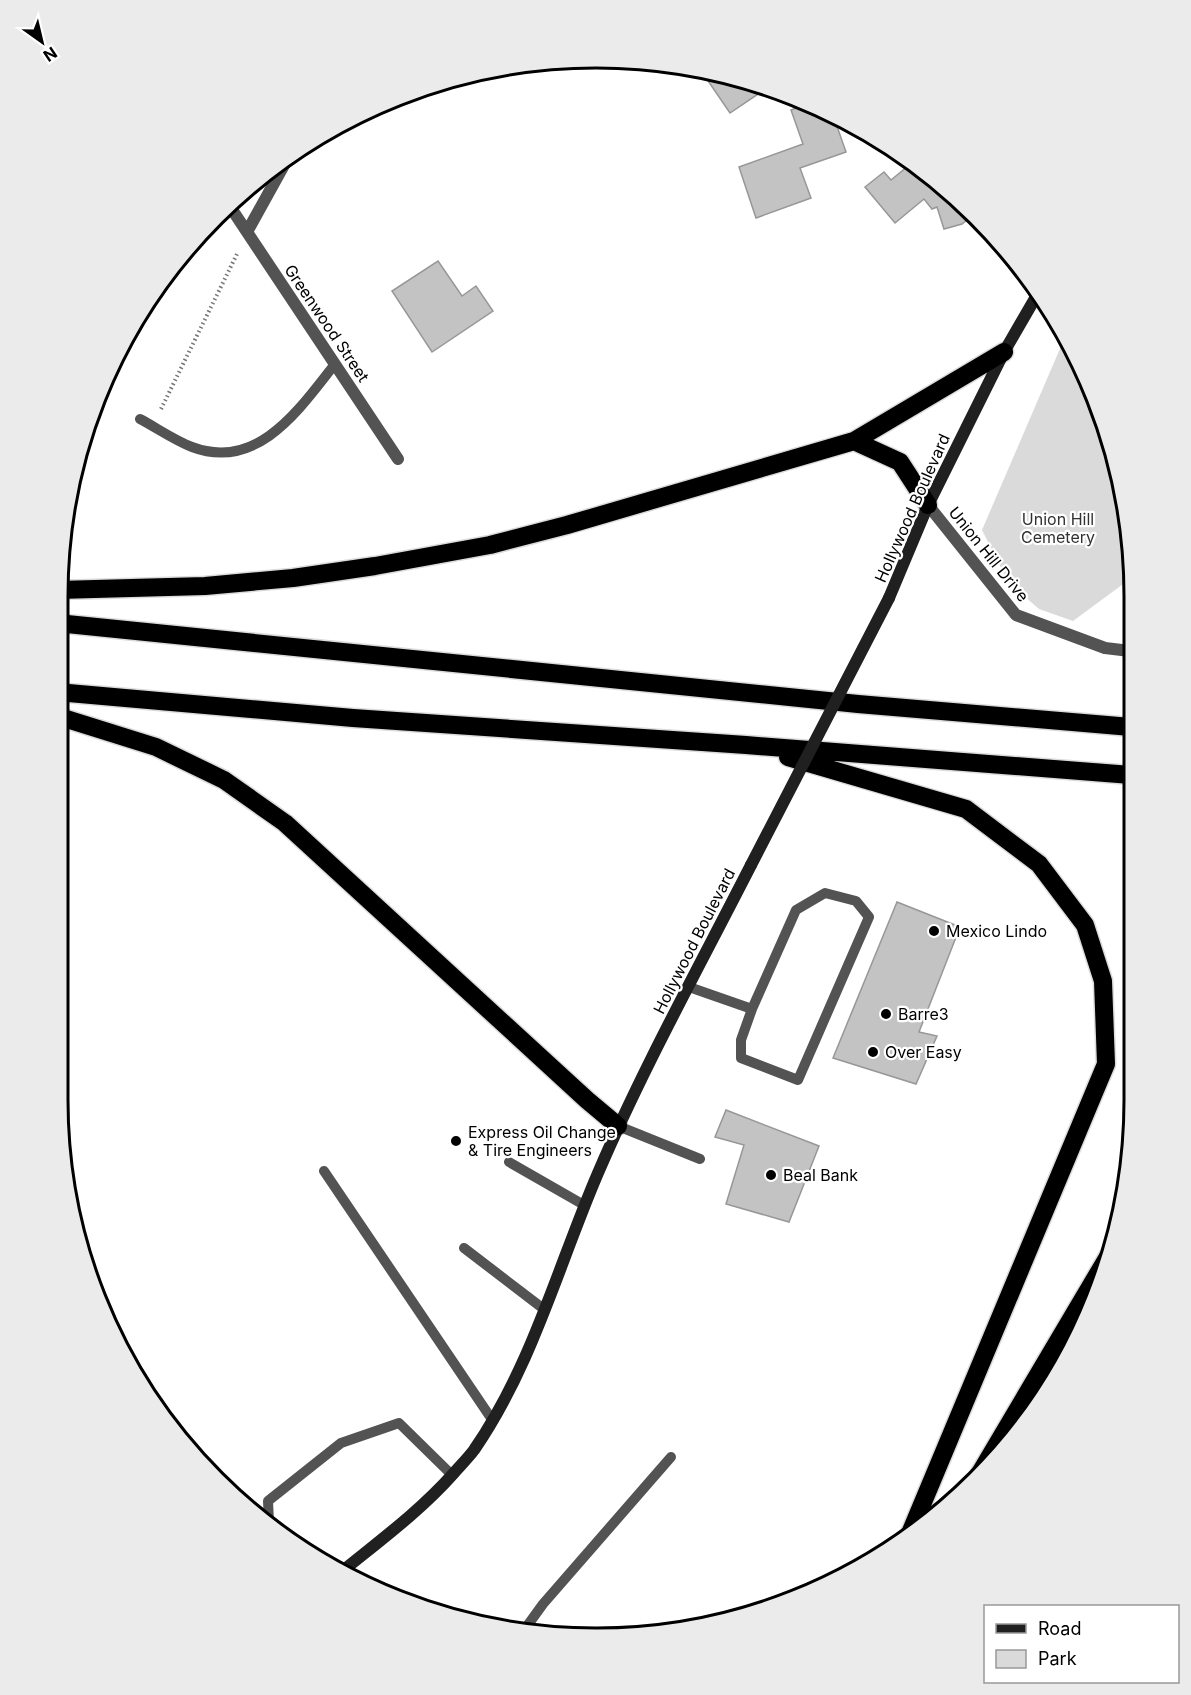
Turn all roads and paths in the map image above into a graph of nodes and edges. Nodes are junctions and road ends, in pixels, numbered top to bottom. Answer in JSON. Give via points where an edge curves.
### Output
{"nodes":[{"id":1,"x":280,"y":172,"type":"edge"},
{"id":2,"x":234,"y":211,"type":"edge"},
{"id":3,"x":248,"y":232,"type":"junction"},
{"id":4,"x":1034,"y":301,"type":"edge"},
{"id":5,"x":1004,"y":352,"type":"junction"},
{"id":6,"x":335,"y":364,"type":"junction"},
{"id":7,"x":140,"y":419,"type":"dead end"},
{"id":8,"x":153,"y":426,"type":"junction"},
{"id":9,"x":854,"y":441,"type":"junction"},
{"id":10,"x":398,"y":459,"type":"dead end"},
{"id":11,"x":928,"y":505,"type":"junction"},
{"id":12,"x":68,"y":590,"type":"edge"},
{"id":13,"x":68,"y":624,"type":"edge"},
{"id":14,"x":1124,"y":650,"type":"edge"},
{"id":15,"x":68,"y":693,"type":"edge"},
{"id":16,"x":68,"y":719,"type":"edge"},
{"id":17,"x":1124,"y":726,"type":"edge"},
{"id":18,"x":746,"y":745,"type":"junction"},
{"id":19,"x":1124,"y":774,"type":"edge"},
{"id":20,"x":689,"y":987,"type":"junction"},
{"id":21,"x":752,"y":1009,"type":"junction"},
{"id":22,"x":618,"y":1126,"type":"junction"},
{"id":23,"x":700,"y":1159,"type":"dead end"},
{"id":24,"x":509,"y":1162,"type":"dead end"},
{"id":25,"x":324,"y":1171,"type":"dead end"},
{"id":26,"x":584,"y":1205,"type":"junction"},
{"id":27,"x":464,"y":1248,"type":"dead end"},
{"id":28,"x":1086,"y":1294,"type":"edge"},
{"id":29,"x":544,"y":1310,"type":"junction"},
{"id":30,"x":493,"y":1421,"type":"junction"},
{"id":31,"x":1002,"y":1435,"type":"edge"},
{"id":32,"x":671,"y":1457,"type":"dead end"},
{"id":33,"x":452,"y":1475,"type":"junction"},
{"id":34,"x":269,"y":1514,"type":"edge"},
{"id":35,"x":916,"y":1519,"type":"edge"},
{"id":36,"x":349,"y":1566,"type":"edge"},
{"id":37,"x":529,"y":1623,"type":"edge"}],
"edges":[{"from":1,"to":3,"type":"street"},
{"from":2,"to":3,"type":"street","name":"Greenwood Street"},
{"from":3,"to":6,"type":"street","name":"Greenwood Street"},
{"from":3,"to":8,"type":"path"},
{"from":4,"to":5,"type":"main road","name":"Hollywood Boulevard"},
{"from":5,"to":9,"type":"highway"},
{"from":5,"to":11,"type":"main road","name":"Hollywood Boulevard"},
{"from":6,"to":8,"type":"lane","via":[[281,428],[249,447],[211,452],[191,447]]},
{"from":6,"to":10,"type":"street","name":"Greenwood Street"},
{"from":7,"to":8,"type":"lane"},
{"from":9,"to":11,"type":"highway","via":[[900,462]]},
{"from":9,"to":12,"type":"highway","via":[[490,545],[292,578],[205,586]]},
{"from":11,"to":14,"type":"street","name":"Union Hill Drive","via":[[1016,615],[1105,648]]},
{"from":11,"to":20,"type":"main road","name":"Hollywood Boulevard","bridge":true,"via":[[889,598]]},
{"from":13,"to":17,"type":"highway","via":[[858,704]]},
{"from":15,"to":18,"type":"highway","via":[[353,718]]},
{"from":16,"to":22,"type":"highway","via":[[156,747],[224,780],[285,823]]},
{"from":18,"to":19,"type":"highway"},
{"from":18,"to":35,"type":"highway","via":[[966,809],[1039,864],[1085,925],[1103,981],[1106,1064]]},
{"from":20,"to":21,"type":"lane"},
{"from":20,"to":22,"type":"main road","name":"Hollywood Boulevard"},
{"from":21,"to":21,"type":"lane","via":[[796,910],[825,893],[856,901],[869,917],[798,1080],[741,1058],[741,1040]]},
{"from":22,"to":23,"type":"lane"},
{"from":22,"to":26,"type":"main road","name":"Hollywood Boulevard"},
{"from":24,"to":26,"type":"lane"},
{"from":25,"to":30,"type":"lane"},
{"from":26,"to":29,"type":"main road","name":"Hollywood Boulevard"},
{"from":27,"to":29,"type":"lane"},
{"from":28,"to":31,"type":"highway"},
{"from":29,"to":30,"type":"main road","name":"Hollywood Boulevard"},
{"from":30,"to":33,"type":"main road","name":"Hollywood Boulevard"},
{"from":32,"to":37,"type":"lane"},
{"from":33,"to":34,"type":"lane","via":[[399,1423],[341,1443],[268,1501]]},
{"from":33,"to":36,"type":"main road","name":"Hollywood Boulevard","via":[[431,1498]]}]}
